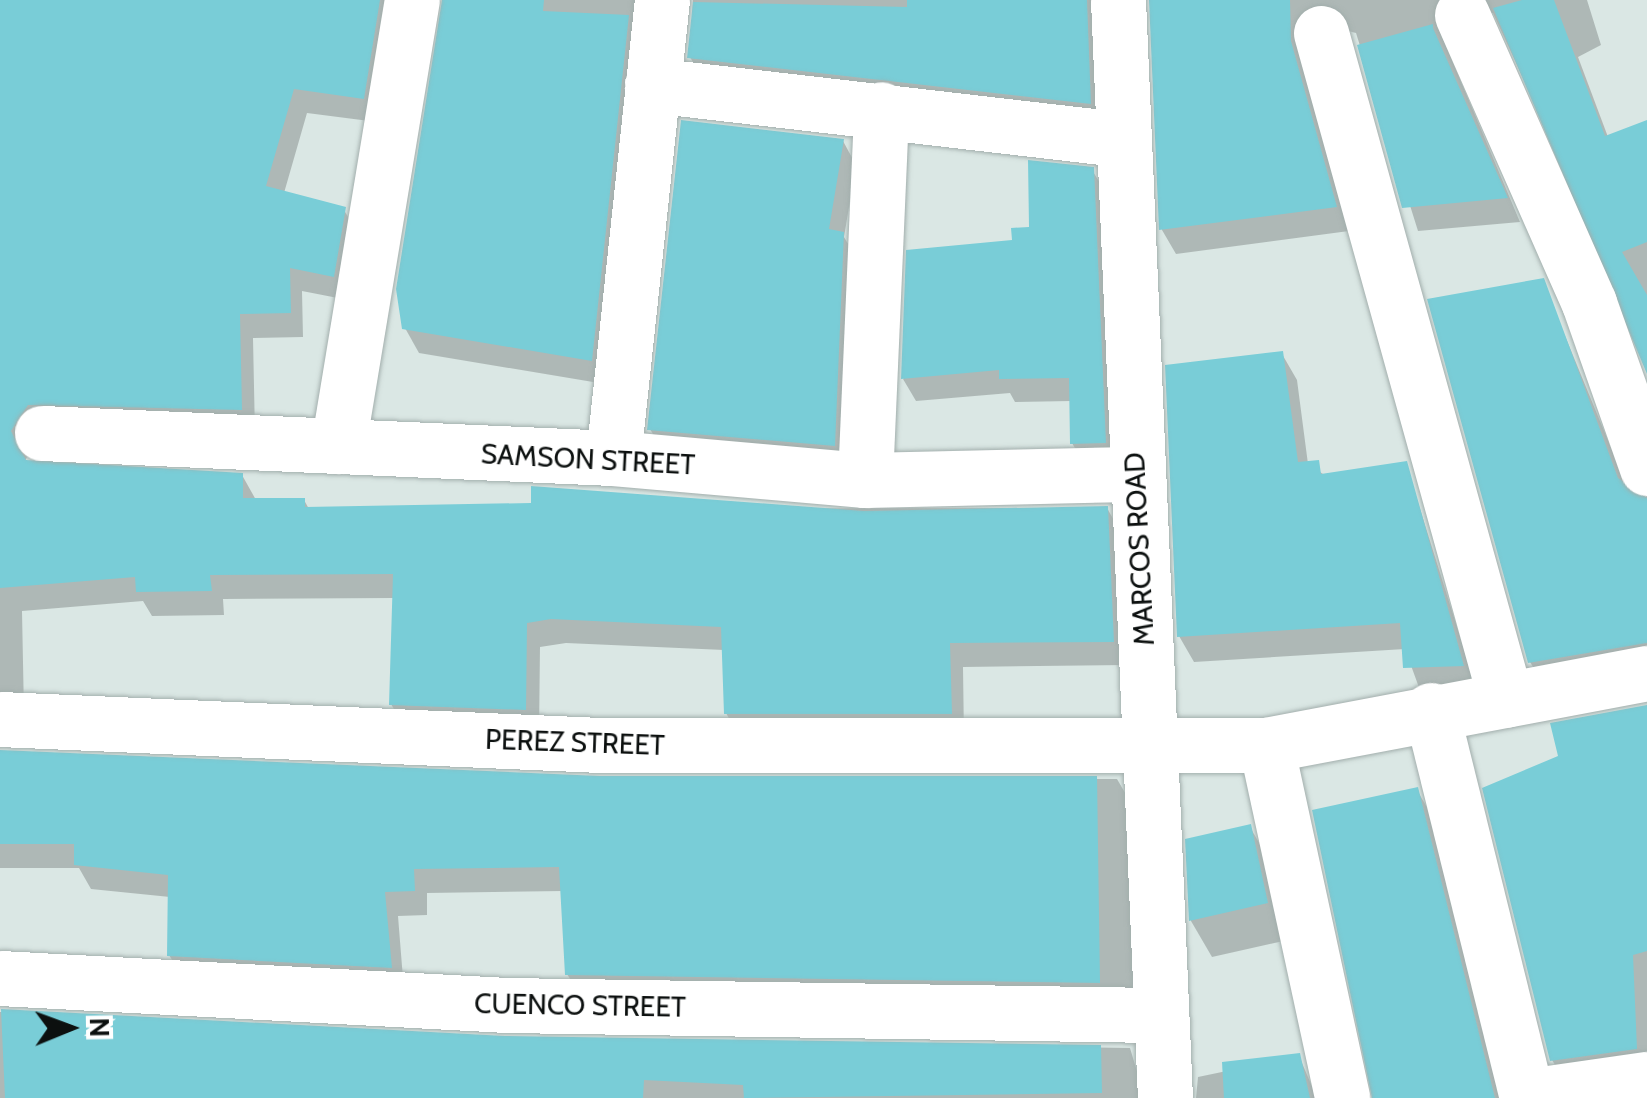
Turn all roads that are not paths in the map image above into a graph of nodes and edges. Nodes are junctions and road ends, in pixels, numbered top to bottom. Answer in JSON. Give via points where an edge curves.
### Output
{"nodes":[{"id":1,"x":412,"y":0,"type":"edge"},
{"id":2,"x":662,"y":0,"type":"edge"},
{"id":3,"x":1118,"y":0,"type":"edge"},
{"id":4,"x":1462,"y":15,"type":"dead end"},
{"id":5,"x":1321,"y":33,"type":"dead end"},
{"id":6,"x":652,"y":85,"type":"junction"},
{"id":7,"x":880,"y":109,"type":"junction"},
{"id":8,"x":1122,"y":139,"type":"junction"},
{"id":9,"x":42,"y":433,"type":"dead end"},
{"id":10,"x":338,"y":446,"type":"junction"},
{"id":11,"x":613,"y":458,"type":"junction"},
{"id":12,"x":1647,"y":468,"type":"edge"},
{"id":13,"x":1134,"y":474,"type":"junction"},
{"id":14,"x":865,"y":480,"type":"junction"},
{"id":15,"x":1647,"y":673,"type":"edge"},
{"id":16,"x":1506,"y":700,"type":"junction"},
{"id":17,"x":1431,"y":710,"type":"junction"},
{"id":18,"x":0,"y":719,"type":"edge"},
{"id":19,"x":1151,"y":740,"type":"junction"},
{"id":20,"x":1266,"y":744,"type":"junction"},
{"id":21,"x":0,"y":978,"type":"edge"},
{"id":22,"x":1160,"y":1015,"type":"junction"},
{"id":23,"x":1647,"y":1079,"type":"edge"},
{"id":24,"x":1527,"y":1097,"type":"edge"},
{"id":25,"x":1165,"y":1098,"type":"edge"},
{"id":26,"x":1342,"y":1098,"type":"edge"}],
"edges":[{"from":1,"to":10,"type":"street"},
{"from":2,"to":6,"type":"street"},
{"from":3,"to":8,"type":"street","name":"MARCOS ROAD"},
{"from":4,"to":12,"type":"street","via":[[1589,302]]},
{"from":5,"to":16,"type":"street"},
{"from":6,"to":7,"type":"street"},
{"from":6,"to":11,"type":"street"},
{"from":7,"to":8,"type":"street"},
{"from":7,"to":14,"type":"street"},
{"from":8,"to":13,"type":"street","name":"MARCOS ROAD"},
{"from":9,"to":10,"type":"street","name":"SAMSON STREET"},
{"from":10,"to":11,"type":"street","name":"SAMSON STREET"},
{"from":11,"to":14,"type":"street","name":"SAMSON STREET"},
{"from":13,"to":14,"type":"street","name":"SAMSON STREET"},
{"from":13,"to":19,"type":"street","name":"MARCOS ROAD"},
{"from":15,"to":16,"type":"street","name":"PEREZ STREET"},
{"from":16,"to":17,"type":"street","name":"PEREZ STREET"},
{"from":17,"to":20,"type":"street","name":"PEREZ STREET"},
{"from":17,"to":24,"type":"street"},
{"from":18,"to":19,"type":"street","name":"PEREZ STREET","via":[[601,745]]},
{"from":19,"to":20,"type":"street","name":"PEREZ STREET"},
{"from":19,"to":22,"type":"street","name":"MARCOS ROAD"},
{"from":20,"to":26,"type":"street"},
{"from":21,"to":22,"type":"street","name":"CUENCO STREET","via":[[506,1005]]},
{"from":22,"to":25,"type":"street","name":"MARCOS ROAD"},
{"from":23,"to":24,"type":"street"}]}
